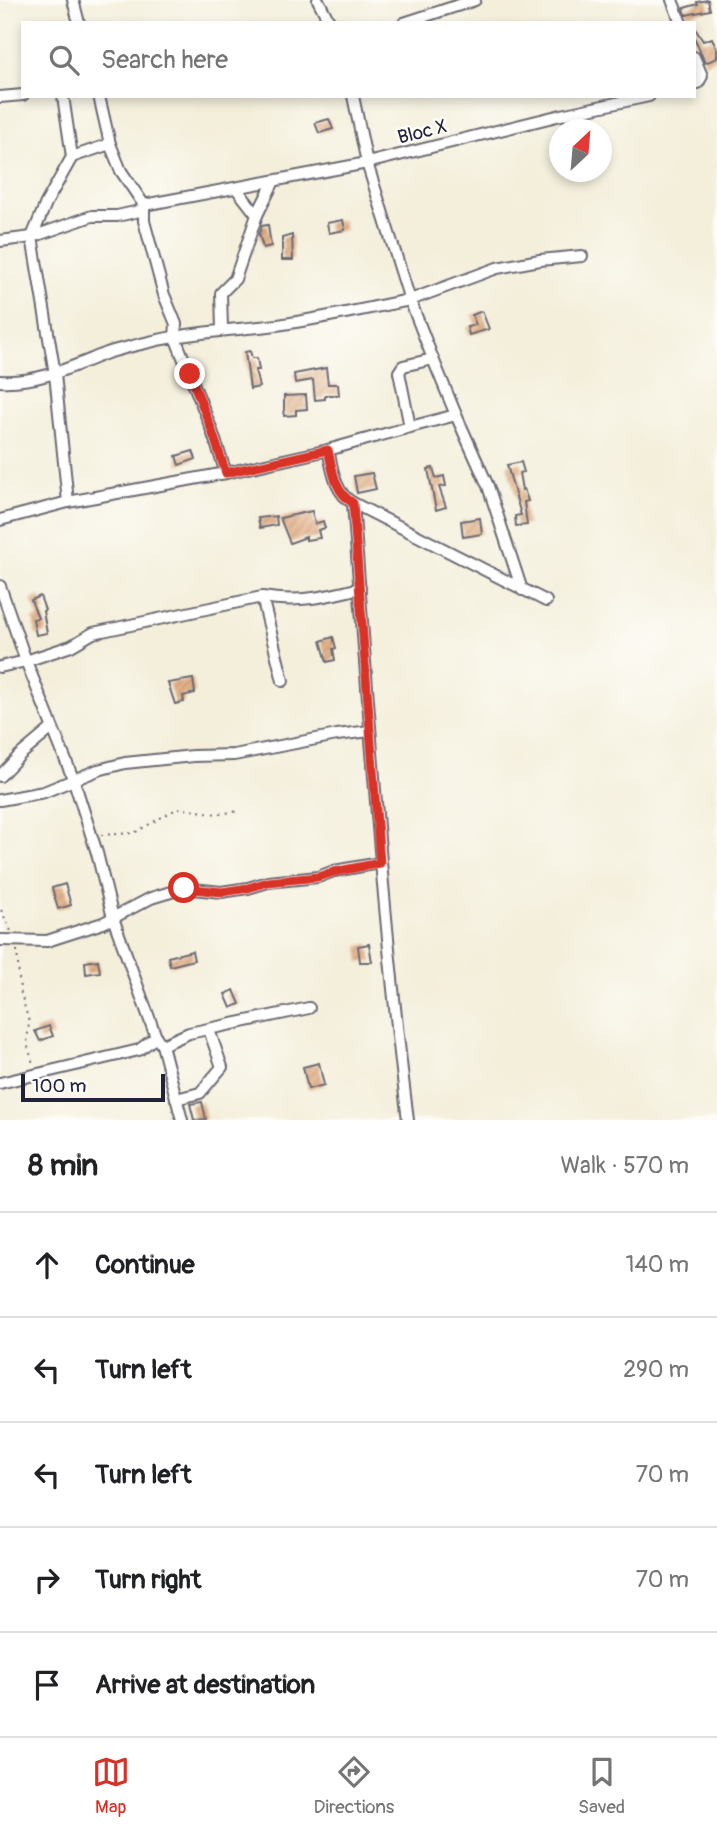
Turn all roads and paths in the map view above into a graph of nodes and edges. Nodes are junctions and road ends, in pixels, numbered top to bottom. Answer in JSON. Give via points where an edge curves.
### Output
{"nodes":[{"id":1,"x":73,"y":0,"type":"edge"},
{"id":2,"x":475,"y":0,"type":"edge"},
{"id":3,"x":672,"y":0,"type":"edge"},
{"id":4,"x":320,"y":4,"type":"edge"},
{"id":5,"x":449,"y":4,"type":"edge"},
{"id":6,"x":78,"y":21,"type":"edge"},
{"id":7,"x":329,"y":21,"type":"edge"},
{"id":8,"x":409,"y":21,"type":"edge"},
{"id":9,"x":680,"y":21,"type":"edge"},
{"id":10,"x":696,"y":62,"type":"edge"},
{"id":11,"x":697,"y":82,"type":"edge"},
{"id":12,"x":21,"y":95,"type":"edge"},
{"id":13,"x":0,"y":97,"type":"edge"},
{"id":14,"x":62,"y":98,"type":"edge"},
{"id":15,"x":99,"y":98,"type":"edge"},
{"id":16,"x":353,"y":98,"type":"edge"},
{"id":17,"x":640,"y":98,"type":"edge"},
{"id":18,"x":110,"y":144,"type":"junction"},
{"id":19,"x":72,"y":157,"type":"junction"},
{"id":20,"x":367,"y":163,"type":"junction"},
{"id":21,"x":274,"y":181,"type":"junction"},
{"id":22,"x":236,"y":188,"type":"junction"},
{"id":23,"x":144,"y":207,"type":"junction"},
{"id":24,"x":257,"y":215,"type":"junction"},
{"id":25,"x":32,"y":237,"type":"junction"},
{"id":26,"x":0,"y":241,"type":"edge"},
{"id":27,"x":582,"y":256,"type":"dead end"},
{"id":28,"x":410,"y":300,"type":"junction"},
{"id":29,"x":222,"y":329,"type":"junction"},
{"id":30,"x":175,"y":337,"type":"junction"},
{"id":31,"x":433,"y":359,"type":"junction"},
{"id":32,"x":55,"y":374,"type":"junction"},
{"id":33,"x":0,"y":381,"type":"edge"},
{"id":34,"x":456,"y":415,"type":"junction"},
{"id":35,"x":410,"y":427,"type":"junction"},
{"id":36,"x":328,"y":450,"type":"junction"},
{"id":37,"x":226,"y":473,"type":"junction"},
{"id":38,"x":68,"y":502,"type":"junction"},
{"id":39,"x":353,"y":503,"type":"junction"},
{"id":40,"x":0,"y":520,"type":"edge"},
{"id":41,"x":0,"y":586,"type":"edge"},
{"id":42,"x":360,"y":588,"type":"junction"},
{"id":43,"x":522,"y":590,"type":"junction"},
{"id":44,"x":262,"y":597,"type":"junction"},
{"id":45,"x":546,"y":600,"type":"dead end"},
{"id":46,"x":26,"y":661,"type":"junction"},
{"id":47,"x":0,"y":667,"type":"edge"},
{"id":48,"x":283,"y":681,"type":"dead end"},
{"id":49,"x":51,"y":729,"type":"junction"},
{"id":50,"x":370,"y":731,"type":"junction"},
{"id":51,"x":0,"y":776,"type":"edge"},
{"id":52,"x":74,"y":781,"type":"junction"},
{"id":53,"x":0,"y":800,"type":"edge"},
{"id":54,"x":240,"y":811,"type":"dead end"},
{"id":55,"x":90,"y":834,"type":"junction"},
{"id":56,"x":380,"y":863,"type":"junction"},
{"id":57,"x":2,"y":910,"type":"edge"},
{"id":58,"x":113,"y":918,"type":"junction"},
{"id":59,"x":0,"y":940,"type":"edge"},
{"id":60,"x":14,"y":940,"type":"junction"},
{"id":61,"x":310,"y":1008,"type":"dead end"},
{"id":62,"x":209,"y":1030,"type":"junction"},
{"id":63,"x":159,"y":1041,"type":"junction"},
{"id":64,"x":36,"y":1074,"type":"junction"},
{"id":65,"x":0,"y":1083,"type":"edge"},
{"id":66,"x":176,"y":1099,"type":"junction"},
{"id":67,"x":182,"y":1120,"type":"edge"},
{"id":68,"x":408,"y":1120,"type":"edge"}],
"edges":[{"from":1,"to":6,"type":"street"},
{"from":2,"to":5,"type":"street"},
{"from":3,"to":9,"type":"street"},
{"from":4,"to":7,"type":"street"},
{"from":5,"to":8,"type":"street"},
{"from":10,"to":11,"type":"street","via":[[702,76]]},
{"from":12,"to":13,"type":"street"},
{"from":14,"to":19,"type":"street"},
{"from":15,"to":18,"type":"street"},
{"from":16,"to":20,"type":"street"},
{"from":17,"to":20,"type":"street","name":"Bloc X"},
{"from":18,"to":19,"type":"street"},
{"from":18,"to":23,"type":"street"},
{"from":19,"to":25,"type":"street"},
{"from":20,"to":21,"type":"street","name":"Bloc X"},
{"from":20,"to":28,"type":"street"},
{"from":21,"to":22,"type":"street","name":"Bloc X"},
{"from":21,"to":24,"type":"street"},
{"from":22,"to":23,"type":"street","name":"Bloc X"},
{"from":22,"to":24,"type":"street"},
{"from":23,"to":25,"type":"street","name":"Bloc X","via":[[117,216],[80,218]]},
{"from":23,"to":30,"type":"street","via":[[148,237],[176,324]]},
{"from":24,"to":29,"type":"street","via":[[235,279],[221,293]]},
{"from":25,"to":26,"type":"street","name":"Bloc X"},
{"from":25,"to":32,"type":"street"},
{"from":27,"to":28,"type":"street","via":[[497,268]]},
{"from":28,"to":29,"type":"street","via":[[269,326]]},
{"from":28,"to":31,"type":"street"},
{"from":29,"to":30,"type":"street"},
{"from":30,"to":32,"type":"street","via":[[109,352]]},
{"from":30,"to":37,"type":"street"},
{"from":31,"to":34,"type":"street"},
{"from":31,"to":35,"type":"street","via":[[403,366],[399,372]]},
{"from":32,"to":33,"type":"street","via":[[20,382]]},
{"from":32,"to":38,"type":"street"},
{"from":34,"to":35,"type":"street"},
{"from":34,"to":43,"type":"street","via":[[488,486]]},
{"from":35,"to":36,"type":"street"},
{"from":36,"to":37,"type":"street"},
{"from":36,"to":39,"type":"street","via":[[338,489]]},
{"from":37,"to":38,"type":"street"},
{"from":38,"to":40,"type":"street"},
{"from":39,"to":42,"type":"street"},
{"from":39,"to":43,"type":"street"},
{"from":41,"to":46,"type":"street"},
{"from":42,"to":44,"type":"street","via":[[311,600]]},
{"from":42,"to":50,"type":"street"},
{"from":43,"to":45,"type":"street"},
{"from":44,"to":46,"type":"street","via":[[93,633],[71,646]]},
{"from":44,"to":48,"type":"street"},
{"from":46,"to":47,"type":"street"},
{"from":46,"to":49,"type":"street"},
{"from":49,"to":51,"type":"street"},
{"from":49,"to":52,"type":"street"},
{"from":50,"to":52,"type":"street","via":[[234,755],[125,763]]},
{"from":50,"to":56,"type":"street"},
{"from":52,"to":53,"type":"street"},
{"from":52,"to":55,"type":"street"},
{"from":54,"to":55,"type":"path","via":[[217,814],[178,808],[134,832]]},
{"from":55,"to":58,"type":"street"},
{"from":56,"to":58,"type":"street","via":[[222,892],[184,888],[151,898]]},
{"from":56,"to":68,"type":"street"},
{"from":57,"to":60,"type":"path"},
{"from":58,"to":60,"type":"street","via":[[47,941]]},
{"from":58,"to":63,"type":"street"},
{"from":59,"to":60,"type":"street"},
{"from":60,"to":64,"type":"path","via":[[29,1022],[27,1042]]},
{"from":61,"to":62,"type":"street"},
{"from":62,"to":63,"type":"street"},
{"from":62,"to":66,"type":"street","via":[[222,1068],[200,1093]]},
{"from":63,"to":64,"type":"street","via":[[139,1050]]},
{"from":63,"to":66,"type":"street"},
{"from":64,"to":65,"type":"street"},
{"from":66,"to":67,"type":"street"}]}
